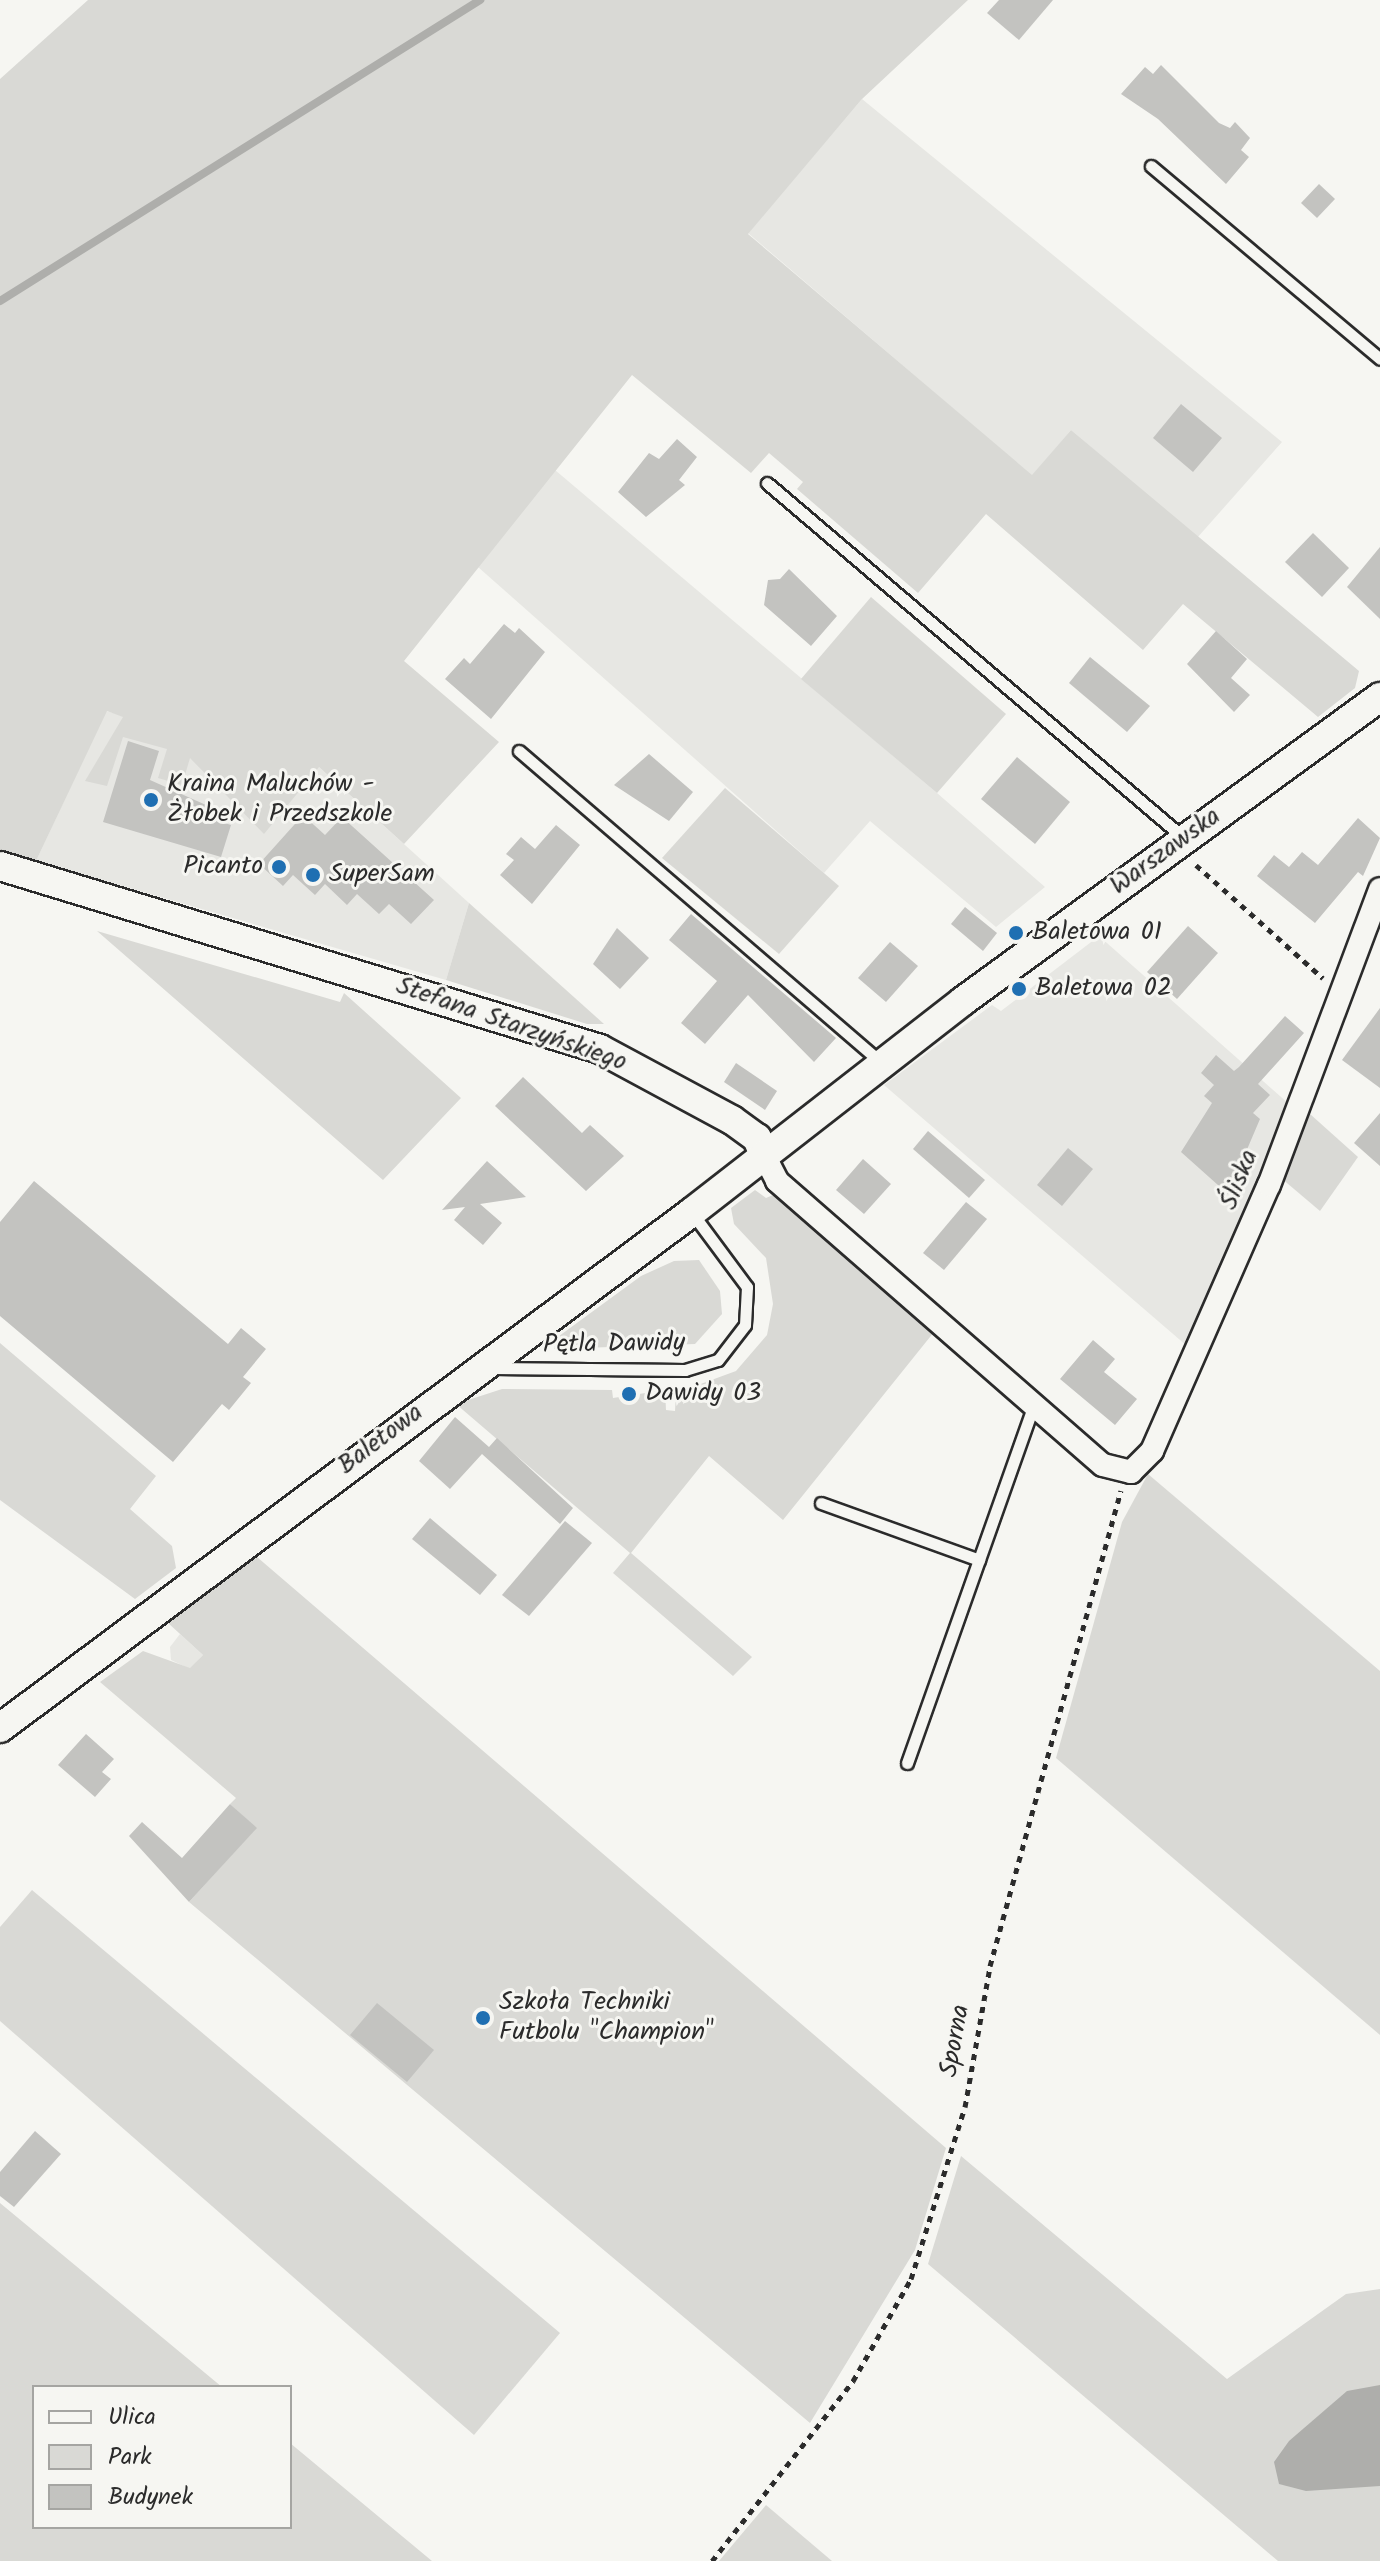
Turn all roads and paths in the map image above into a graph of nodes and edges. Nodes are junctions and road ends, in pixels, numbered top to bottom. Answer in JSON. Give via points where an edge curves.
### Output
{"nodes":[{"id":1,"x":1151,"y":166,"type":"dead end"},
{"id":2,"x":1380,"y":359,"type":"edge"},
{"id":3,"x":767,"y":483,"type":"dead end"},
{"id":4,"x":1380,"y":697,"type":"edge"},
{"id":5,"x":519,"y":751,"type":"dead end"},
{"id":6,"x":1179,"y":842,"type":"junction"},
{"id":7,"x":0,"y":866,"type":"edge"},
{"id":8,"x":1380,"y":889,"type":"edge"},
{"id":9,"x":1340,"y":992,"type":"junction"},
{"id":10,"x":882,"y":1063,"type":"junction"},
{"id":11,"x":764,"y":1155,"type":"junction"},
{"id":12,"x":692,"y":1212,"type":"junction"},
{"id":13,"x":478,"y":1368,"type":"junction"},
{"id":14,"x":1034,"y":1405,"type":"junction"},
{"id":15,"x":1123,"y":1474,"type":"junction"},
{"id":16,"x":821,"y":1503,"type":"dead end"},
{"id":17,"x":979,"y":1560,"type":"junction"},
{"id":18,"x":0,"y":1728,"type":"edge"},
{"id":19,"x":907,"y":1763,"type":"dead end"},
{"id":20,"x":712,"y":2561,"type":"edge"}],
"edges":[{"from":1,"to":2,"type":"lane"},
{"from":3,"to":6,"type":"lane"},
{"from":4,"to":6,"type":"street","name":"Warszawska"},
{"from":5,"to":10,"type":"lane"},
{"from":6,"to":9,"type":"path"},
{"from":6,"to":10,"type":"street","name":"Warszawska"},
{"from":7,"to":11,"type":"street","name":"Stefana Starzyńskiego","via":[[600,1049],[741,1126],[757,1138]]},
{"from":8,"to":9,"type":"street","name":"Śliska"},
{"from":9,"to":15,"type":"street","name":"Śliska","via":[[1269,1185],[1183,1383],[1146,1461]]},
{"from":10,"to":11,"type":"street","name":"Warszawska"},
{"from":11,"to":12,"type":"street","name":"Baletowa"},
{"from":11,"to":14,"type":"street","name":"Stefana Starzyńskiego","via":[[777,1181]]},
{"from":12,"to":13,"type":"street","name":"Baletowa"},
{"from":12,"to":13,"type":"lane","name":"Pętla Dawidy","via":[[747,1287],[745,1325],[718,1360],[685,1370]]},
{"from":13,"to":18,"type":"street","name":"Baletowa"},
{"from":14,"to":15,"type":"street","name":"Stefana Starzyńskiego","via":[[1103,1465]]},
{"from":14,"to":17,"type":"lane"},
{"from":15,"to":20,"type":"path","name":"Sporna","via":[[1119,1507],[1014,1867],[965,2107],[911,2279],[853,2381]]},
{"from":16,"to":17,"type":"lane"},
{"from":17,"to":19,"type":"lane"}]}
